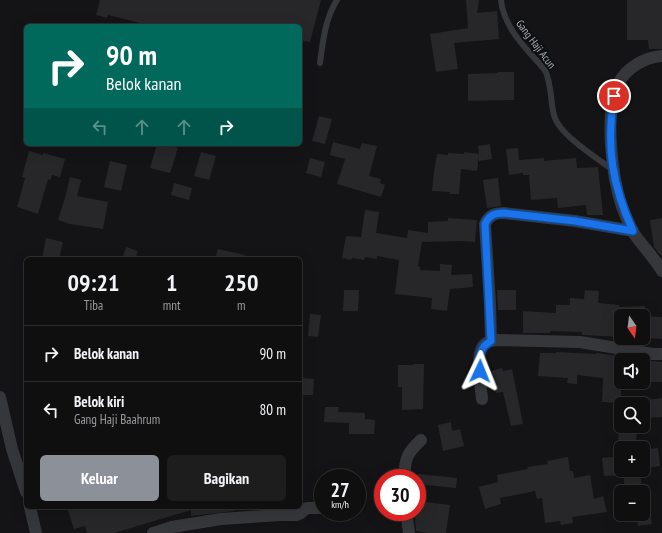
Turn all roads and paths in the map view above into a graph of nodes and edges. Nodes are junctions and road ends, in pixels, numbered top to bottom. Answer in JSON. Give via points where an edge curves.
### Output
{"nodes":[{"id":1,"x":337,"y":0,"type":"edge"},
{"id":2,"x":501,"y":0,"type":"edge"},
{"id":3,"x":662,"y":56,"type":"edge"},
{"id":4,"x":320,"y":63,"type":"dead end"},
{"id":5,"x":613,"y":170,"type":"junction"},
{"id":6,"x":633,"y":231,"type":"junction"},
{"id":7,"x":662,"y":271,"type":"edge"},
{"id":8,"x":491,"y":341,"type":"junction"},
{"id":9,"x":662,"y":354,"type":"edge"},
{"id":10,"x":0,"y":397,"type":"edge"},
{"id":11,"x":482,"y":399,"type":"dead end"},
{"id":12,"x":421,"y":440,"type":"dead end"},
{"id":13,"x":405,"y":469,"type":"edge"},
{"id":14,"x":24,"y":485,"type":"edge"},
{"id":15,"x":314,"y":508,"type":"edge"},
{"id":16,"x":30,"y":509,"type":"edge"},
{"id":17,"x":407,"y":521,"type":"edge"},
{"id":18,"x":36,"y":533,"type":"edge"},
{"id":19,"x":153,"y":533,"type":"edge"},
{"id":20,"x":409,"y":533,"type":"edge"}],
"edges":[{"from":1,"to":4,"type":"lane","via":[[323,34]]},
{"from":2,"to":5,"type":"lane","name":"Gang Haji Acun","via":[[512,31],[548,76],[557,123],[583,148]]},
{"from":3,"to":5,"type":"street","via":[[645,60],[633,67],[618,84],[612,111]]},
{"from":5,"to":6,"type":"street","via":[[622,207]]},
{"from":6,"to":7,"type":"street"},
{"from":6,"to":8,"type":"street","via":[[504,213],[489,217],[485,224]]},
{"from":8,"to":9,"type":"street","via":[[580,342]]},
{"from":8,"to":11,"type":"street","via":[[485,344],[479,357]]},
{"from":10,"to":14,"type":"street"},
{"from":12,"to":13,"type":"street","via":[[409,452]]},
{"from":15,"to":19,"type":"street","via":[[307,508],[297,515],[220,519]]},
{"from":16,"to":18,"type":"street"},
{"from":17,"to":20,"type":"street"}]}
